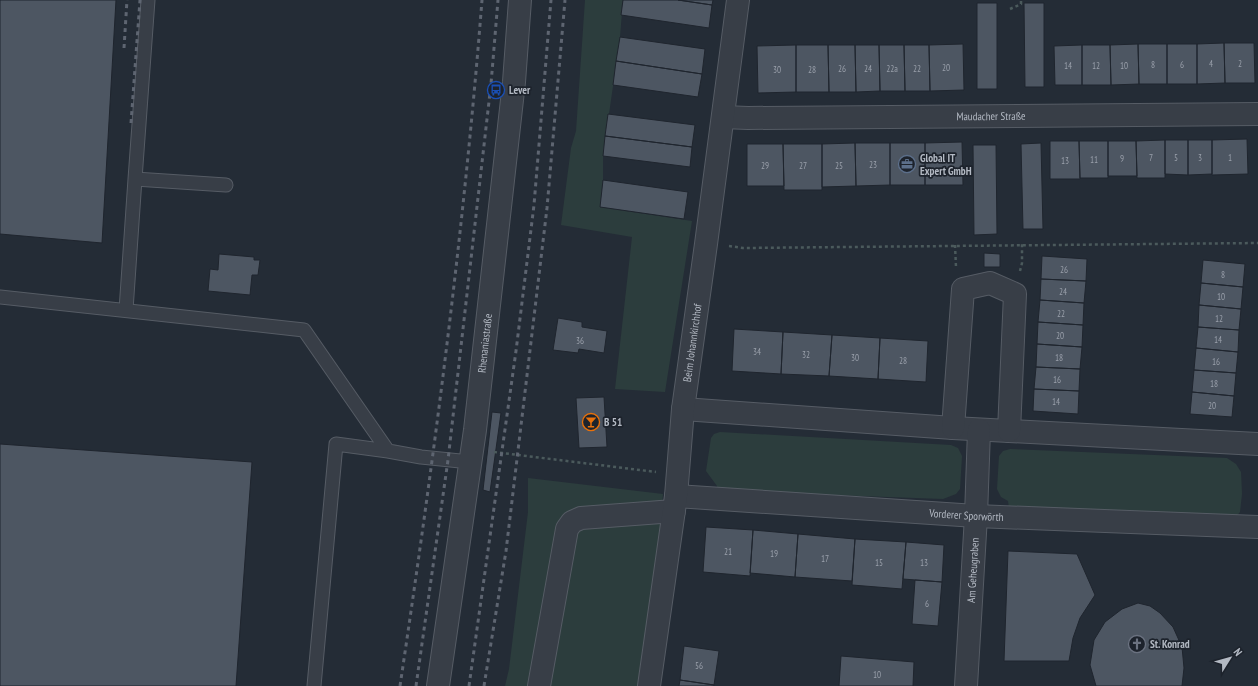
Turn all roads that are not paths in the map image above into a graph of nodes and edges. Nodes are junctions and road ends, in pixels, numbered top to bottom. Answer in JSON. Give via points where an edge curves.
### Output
{"nodes":[{"id":1,"x":148,"y":0,"type":"edge"},
{"id":2,"x":520,"y":0,"type":"edge"},
{"id":3,"x":738,"y":0,"type":"edge"},
{"id":4,"x":1258,"y":114,"type":"edge"},
{"id":5,"x":723,"y":117,"type":"junction"},
{"id":6,"x":135,"y":179,"type":"junction"},
{"id":7,"x":226,"y":185,"type":"dead end"},
{"id":8,"x":0,"y":298,"type":"edge"},
{"id":9,"x":126,"y":310,"type":"junction"},
{"id":10,"x":683,"y":409,"type":"junction"},
{"id":11,"x":954,"y":428,"type":"junction"},
{"id":12,"x":979,"y":430,"type":"junction"},
{"id":13,"x":1008,"y":431,"type":"junction"},
{"id":14,"x":1258,"y":444,"type":"edge"},
{"id":15,"x":388,"y":450,"type":"junction"},
{"id":16,"x":470,"y":462,"type":"junction"},
{"id":17,"x":675,"y":504,"type":"junction"},
{"id":18,"x":976,"y":516,"type":"junction"},
{"id":19,"x":1258,"y":527,"type":"edge"},
{"id":20,"x":314,"y":686,"type":"edge"},
{"id":21,"x":438,"y":686,"type":"edge"},
{"id":22,"x":539,"y":686,"type":"edge"},
{"id":23,"x":650,"y":686,"type":"edge"},
{"id":24,"x":966,"y":686,"type":"edge"}],
"edges":[{"from":1,"to":6,"type":"lane"},
{"from":2,"to":16,"type":"street","name":"Rhenaniastraße","via":[[514,82]]},
{"from":3,"to":5,"type":"street","name":"Beim Johannkirchhof"},
{"from":4,"to":5,"type":"street","name":"Maudacher Straße"},
{"from":5,"to":10,"type":"street","name":"Beim Johannkirchhof"},
{"from":6,"to":7,"type":"lane"},
{"from":6,"to":9,"type":"lane"},
{"from":8,"to":9,"type":"lane"},
{"from":9,"to":15,"type":"lane","via":[[304,330]]},
{"from":10,"to":11,"type":"street"},
{"from":10,"to":17,"type":"street","name":"Beim Johannkirchhof"},
{"from":11,"to":12,"type":"street"},
{"from":11,"to":13,"type":"street","via":[[963,289],[990,283],[1014,294]]},
{"from":12,"to":13,"type":"street"},
{"from":12,"to":18,"type":"street","name":"Am Geheugraben"},
{"from":13,"to":14,"type":"street"},
{"from":15,"to":16,"type":"lane","via":[[421,457]]},
{"from":15,"to":20,"type":"lane","via":[[336,444]]},
{"from":16,"to":21,"type":"street","name":"Rhenaniastraße"},
{"from":17,"to":18,"type":"street","name":"Vorderer Sporwörth"},
{"from":17,"to":22,"type":"street","name":"Vorderer Sporwörth","via":[[581,518],[572,522],[567,529]]},
{"from":17,"to":23,"type":"street","name":"Beim Johannkirchhof"},
{"from":18,"to":19,"type":"street","name":"Vorderer Sporwörth"},
{"from":18,"to":24,"type":"street","name":"Am Geheugraben"}]}
